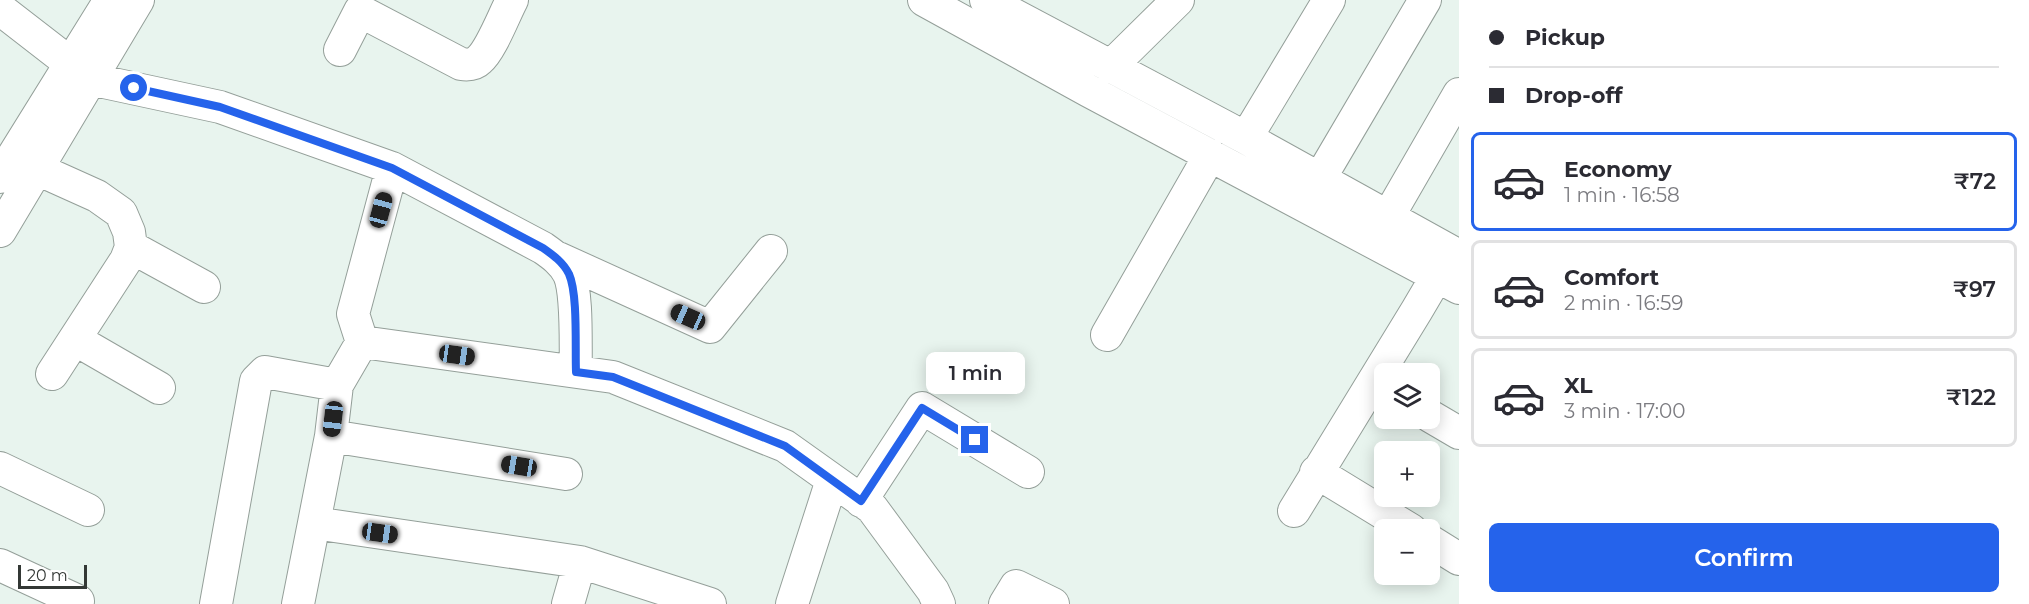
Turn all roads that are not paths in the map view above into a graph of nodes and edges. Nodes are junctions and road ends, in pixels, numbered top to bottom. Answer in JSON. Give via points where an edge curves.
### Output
{"nodes":[{"id":1,"x":110,"y":0,"type":"edge"},
{"id":2,"x":138,"y":0,"type":"edge"},
{"id":3,"x":512,"y":0,"type":"edge"},
{"id":4,"x":924,"y":0,"type":"edge"},
{"id":5,"x":986,"y":0,"type":"edge"},
{"id":6,"x":1178,"y":0,"type":"edge"},
{"id":7,"x":1329,"y":0,"type":"edge"},
{"id":8,"x":1425,"y":0,"type":"edge"},
{"id":9,"x":0,"y":9,"type":"edge"},
{"id":10,"x":340,"y":50,"type":"dead end"},
{"id":11,"x":1110,"y":67,"type":"junction"},
{"id":12,"x":81,"y":71,"type":"junction"},
{"id":13,"x":1459,"y":94,"type":"edge"},
{"id":14,"x":1246,"y":138,"type":"junction"},
{"id":15,"x":1210,"y":155,"type":"junction"},
{"id":16,"x":12,"y":166,"type":"edge"},
{"id":17,"x":392,"y":168,"type":"junction"},
{"id":18,"x":1319,"y":180,"type":"junction"},
{"id":19,"x":1388,"y":218,"type":"junction"},
{"id":20,"x":0,"y":231,"type":"edge"},
{"id":21,"x":131,"y":247,"type":"junction"},
{"id":22,"x":771,"y":251,"type":"dead end"},
{"id":23,"x":558,"y":258,"type":"junction"},
{"id":24,"x":1452,"y":273,"type":"edge"},
{"id":25,"x":204,"y":287,"type":"dead end"},
{"id":26,"x":1107,"y":335,"type":"dead end"},
{"id":27,"x":76,"y":340,"type":"junction"},
{"id":28,"x":362,"y":342,"type":"junction"},
{"id":29,"x":576,"y":372,"type":"junction"},
{"id":30,"x":52,"y":374,"type":"dead end"},
{"id":31,"x":337,"y":385,"type":"junction"},
{"id":32,"x":159,"y":388,"type":"dead end"},
{"id":33,"x":1440,"y":422,"type":"edge"},
{"id":34,"x":1459,"y":433,"type":"edge"},
{"id":35,"x":331,"y":436,"type":"junction"},
{"id":36,"x":0,"y":468,"type":"edge"},
{"id":37,"x":1028,"y":472,"type":"dead end"},
{"id":38,"x":1316,"y":472,"type":"junction"},
{"id":39,"x":566,"y":474,"type":"dead end"},
{"id":40,"x":832,"y":480,"type":"junction"},
{"id":41,"x":861,"y":501,"type":"junction"},
{"id":42,"x":88,"y":510,"type":"dead end"},
{"id":43,"x":1293,"y":511,"type":"dead end"},
{"id":44,"x":1393,"y":519,"type":"edge"},
{"id":45,"x":314,"y":523,"type":"junction"},
{"id":46,"x":1440,"y":547,"type":"edge"},
{"id":47,"x":1459,"y":559,"type":"edge"},
{"id":48,"x":580,"y":562,"type":"junction"},
{"id":49,"x":0,"y":565,"type":"edge"},
{"id":50,"x":78,"y":601,"type":"dead end"},
{"id":51,"x":216,"y":604,"type":"edge"},
{"id":52,"x":297,"y":604,"type":"edge"},
{"id":53,"x":568,"y":604,"type":"edge"},
{"id":54,"x":710,"y":604,"type":"edge"},
{"id":55,"x":792,"y":604,"type":"edge"},
{"id":56,"x":939,"y":604,"type":"edge"},
{"id":57,"x":1005,"y":604,"type":"edge"},
{"id":58,"x":1053,"y":604,"type":"edge"}],
"edges":[{"from":1,"to":12,"type":"street"},
{"from":2,"to":12,"type":"street"},
{"from":3,"to":10,"type":"street","via":[[485,52],[471,65],[461,64],[360,11]]},
{"from":4,"to":15,"type":"street"},
{"from":5,"to":11,"type":"street"},
{"from":6,"to":11,"type":"street"},
{"from":7,"to":14,"type":"street"},
{"from":8,"to":18,"type":"street"},
{"from":9,"to":12,"type":"street"},
{"from":11,"to":14,"type":"street"},
{"from":12,"to":16,"type":"street"},
{"from":12,"to":17,"type":"street","via":[[220,107]]},
{"from":13,"to":19,"type":"street"},
{"from":14,"to":18,"type":"street"},
{"from":15,"to":24,"type":"street"},
{"from":15,"to":26,"type":"street"},
{"from":16,"to":20,"type":"street"},
{"from":16,"to":21,"type":"street","via":[[97,196],[121,213]]},
{"from":17,"to":23,"type":"street"},
{"from":17,"to":28,"type":"street","via":[[353,314]]},
{"from":18,"to":19,"type":"street"},
{"from":19,"to":24,"type":"street"},
{"from":21,"to":25,"type":"street"},
{"from":21,"to":27,"type":"street"},
{"from":22,"to":23,"type":"street","via":[[710,327]]},
{"from":23,"to":29,"type":"street","via":[[573,291]]},
{"from":24,"to":38,"type":"street","via":[[1417,310]]},
{"from":27,"to":30,"type":"street"},
{"from":27,"to":32,"type":"street"},
{"from":28,"to":29,"type":"street"},
{"from":28,"to":31,"type":"street"},
{"from":29,"to":40,"type":"street","via":[[613,377],[785,446]]},
{"from":31,"to":35,"type":"street"},
{"from":31,"to":51,"type":"street","via":[[265,372],[256,381]]},
{"from":33,"to":34,"type":"street"},
{"from":35,"to":39,"type":"street"},
{"from":35,"to":45,"type":"street"},
{"from":36,"to":42,"type":"street"},
{"from":37,"to":41,"type":"street","via":[[922,408]]},
{"from":38,"to":43,"type":"street"},
{"from":38,"to":44,"type":"street"},
{"from":40,"to":41,"type":"street"},
{"from":40,"to":55,"type":"street"},
{"from":41,"to":56,"type":"street","via":[[872,508]]},
{"from":45,"to":48,"type":"street"},
{"from":45,"to":52,"type":"street"},
{"from":46,"to":47,"type":"street"},
{"from":48,"to":53,"type":"street"},
{"from":48,"to":54,"type":"street"},
{"from":49,"to":50,"type":"street"},
{"from":57,"to":58,"type":"street","via":[[1016,586]]}]}
